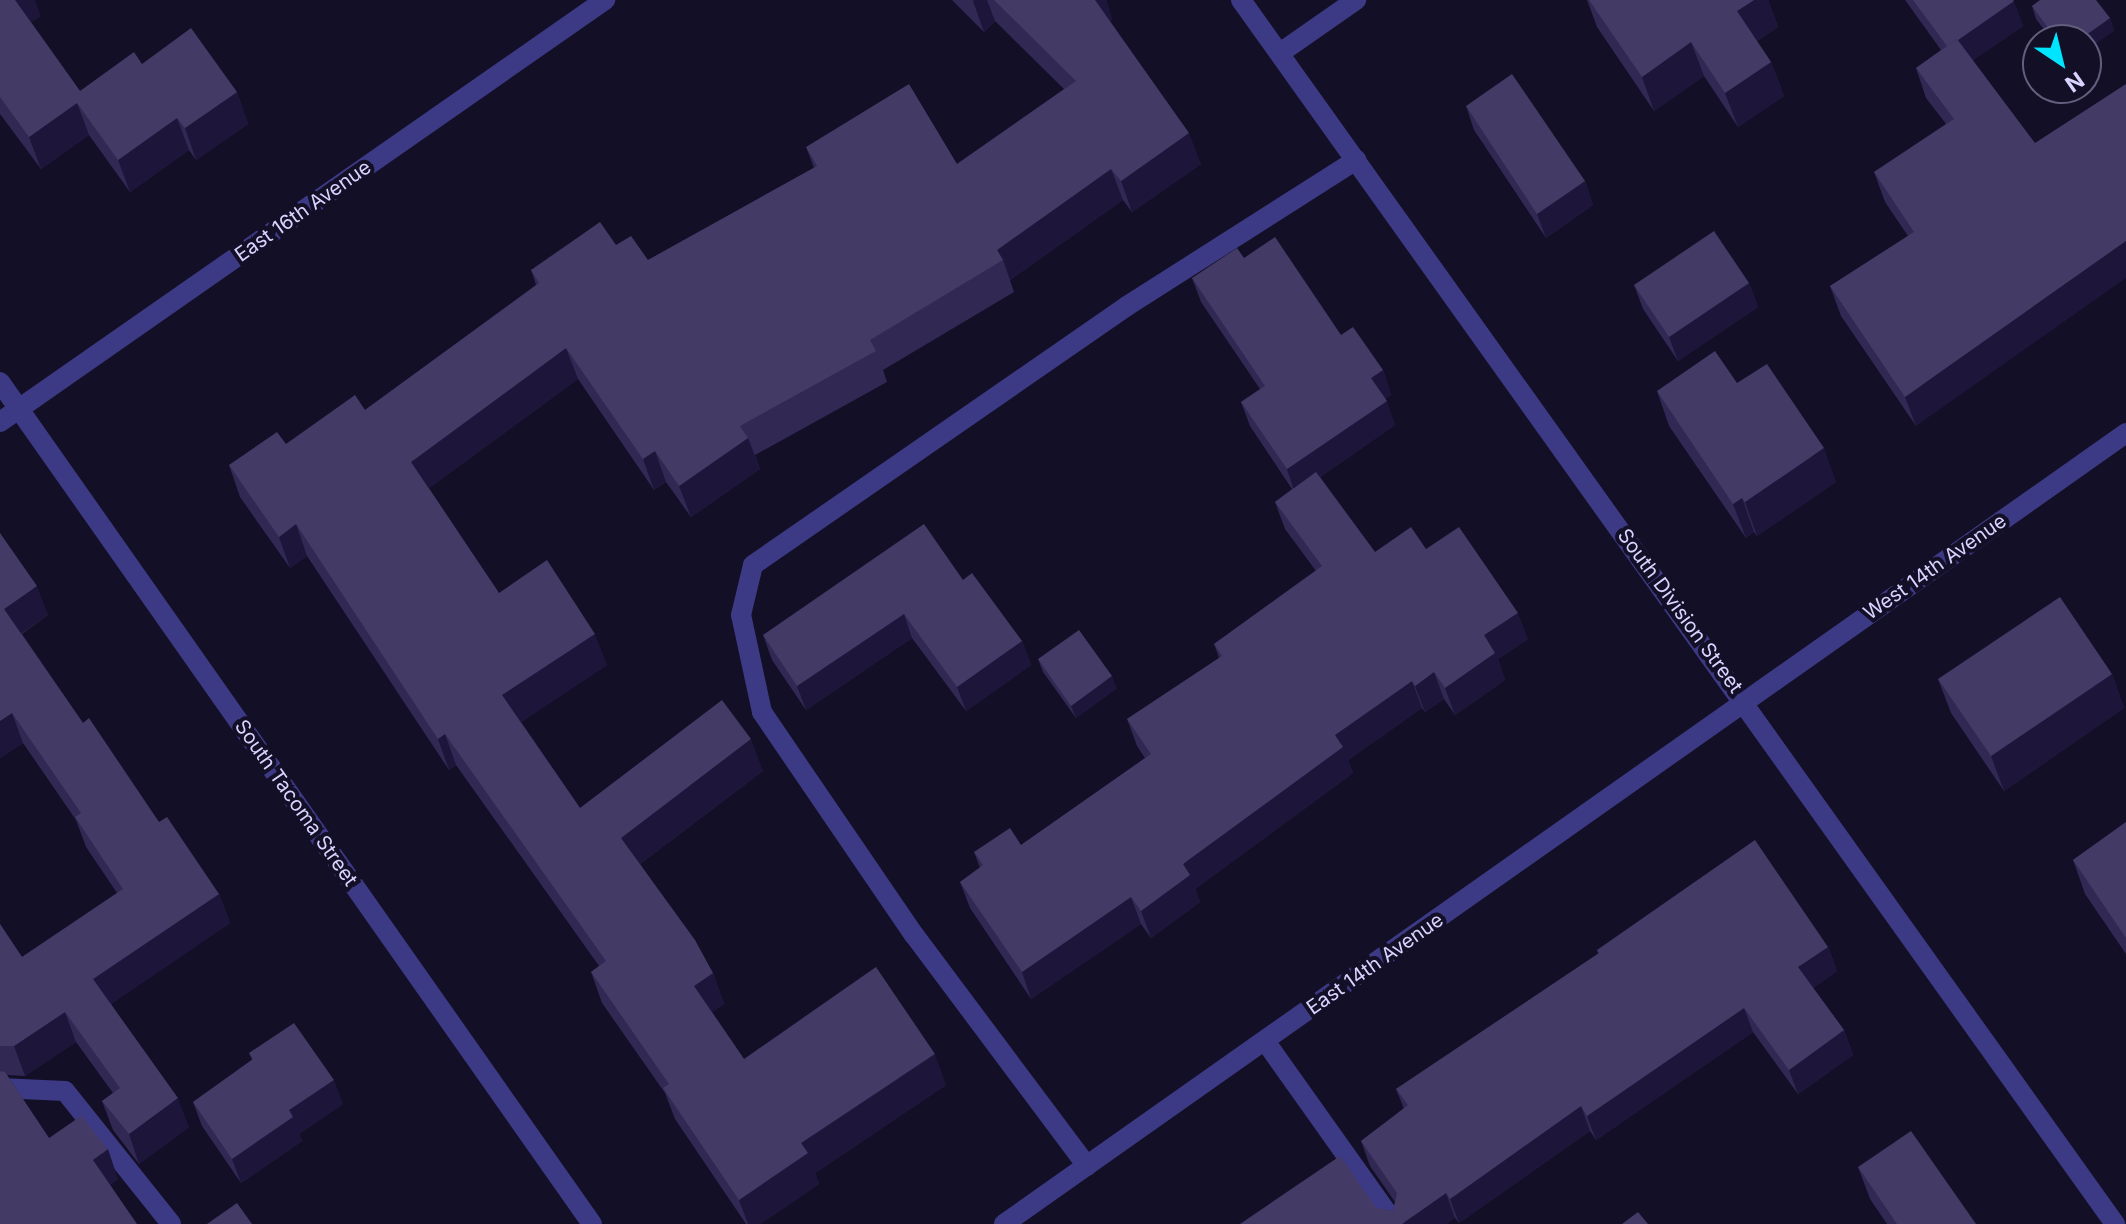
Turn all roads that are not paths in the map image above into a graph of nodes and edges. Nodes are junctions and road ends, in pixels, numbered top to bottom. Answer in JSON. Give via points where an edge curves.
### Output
{"nodes":[{"id":1,"x":605,"y":0,"type":"edge"},
{"id":2,"x":1241,"y":0,"type":"edge"},
{"id":3,"x":1356,"y":0,"type":"edge"},
{"id":4,"x":1280,"y":53,"type":"junction"},
{"id":5,"x":1356,"y":160,"type":"junction"},
{"id":6,"x":0,"y":382,"type":"edge"},
{"id":7,"x":19,"y":410,"type":"junction"},
{"id":8,"x":0,"y":422,"type":"edge"},
{"id":9,"x":2126,"y":433,"type":"edge"},
{"id":10,"x":1744,"y":701,"type":"junction"},
{"id":11,"x":1265,"y":1041,"type":"junction"},
{"id":12,"x":0,"y":1088,"type":"edge"},
{"id":13,"x":1087,"y":1166,"type":"junction"},
{"id":14,"x":587,"y":1222,"type":"edge"},
{"id":15,"x":171,"y":1224,"type":"edge"},
{"id":16,"x":1004,"y":1224,"type":"edge"},
{"id":17,"x":1395,"y":1224,"type":"edge"},
{"id":18,"x":2115,"y":1224,"type":"edge"}],
"edges":[{"from":1,"to":7,"type":"street","name":"East 16th Avenue"},
{"from":2,"to":4,"type":"street","name":"South Division Street"},
{"from":3,"to":4,"type":"street"},
{"from":4,"to":5,"type":"street","name":"South Division Street"},
{"from":5,"to":10,"type":"street","name":"South Division Street"},
{"from":5,"to":13,"type":"street","via":[[1127,306],[753,565],[741,615],[762,712],[914,935]]},
{"from":6,"to":7,"type":"street","name":"South Tacoma Street"},
{"from":7,"to":8,"type":"street","name":"East 16th Avenue"},
{"from":7,"to":14,"type":"street","name":"South Tacoma Street"},
{"from":9,"to":10,"type":"street","name":"West 14th Avenue"},
{"from":10,"to":11,"type":"street","name":"East 14th Avenue"},
{"from":10,"to":18,"type":"street","name":"South Division Street"},
{"from":11,"to":13,"type":"street","name":"East 14th Avenue"},
{"from":11,"to":17,"type":"street"},
{"from":12,"to":15,"type":"street","via":[[65,1091]]},
{"from":13,"to":16,"type":"street","name":"East 14th Avenue"}]}
